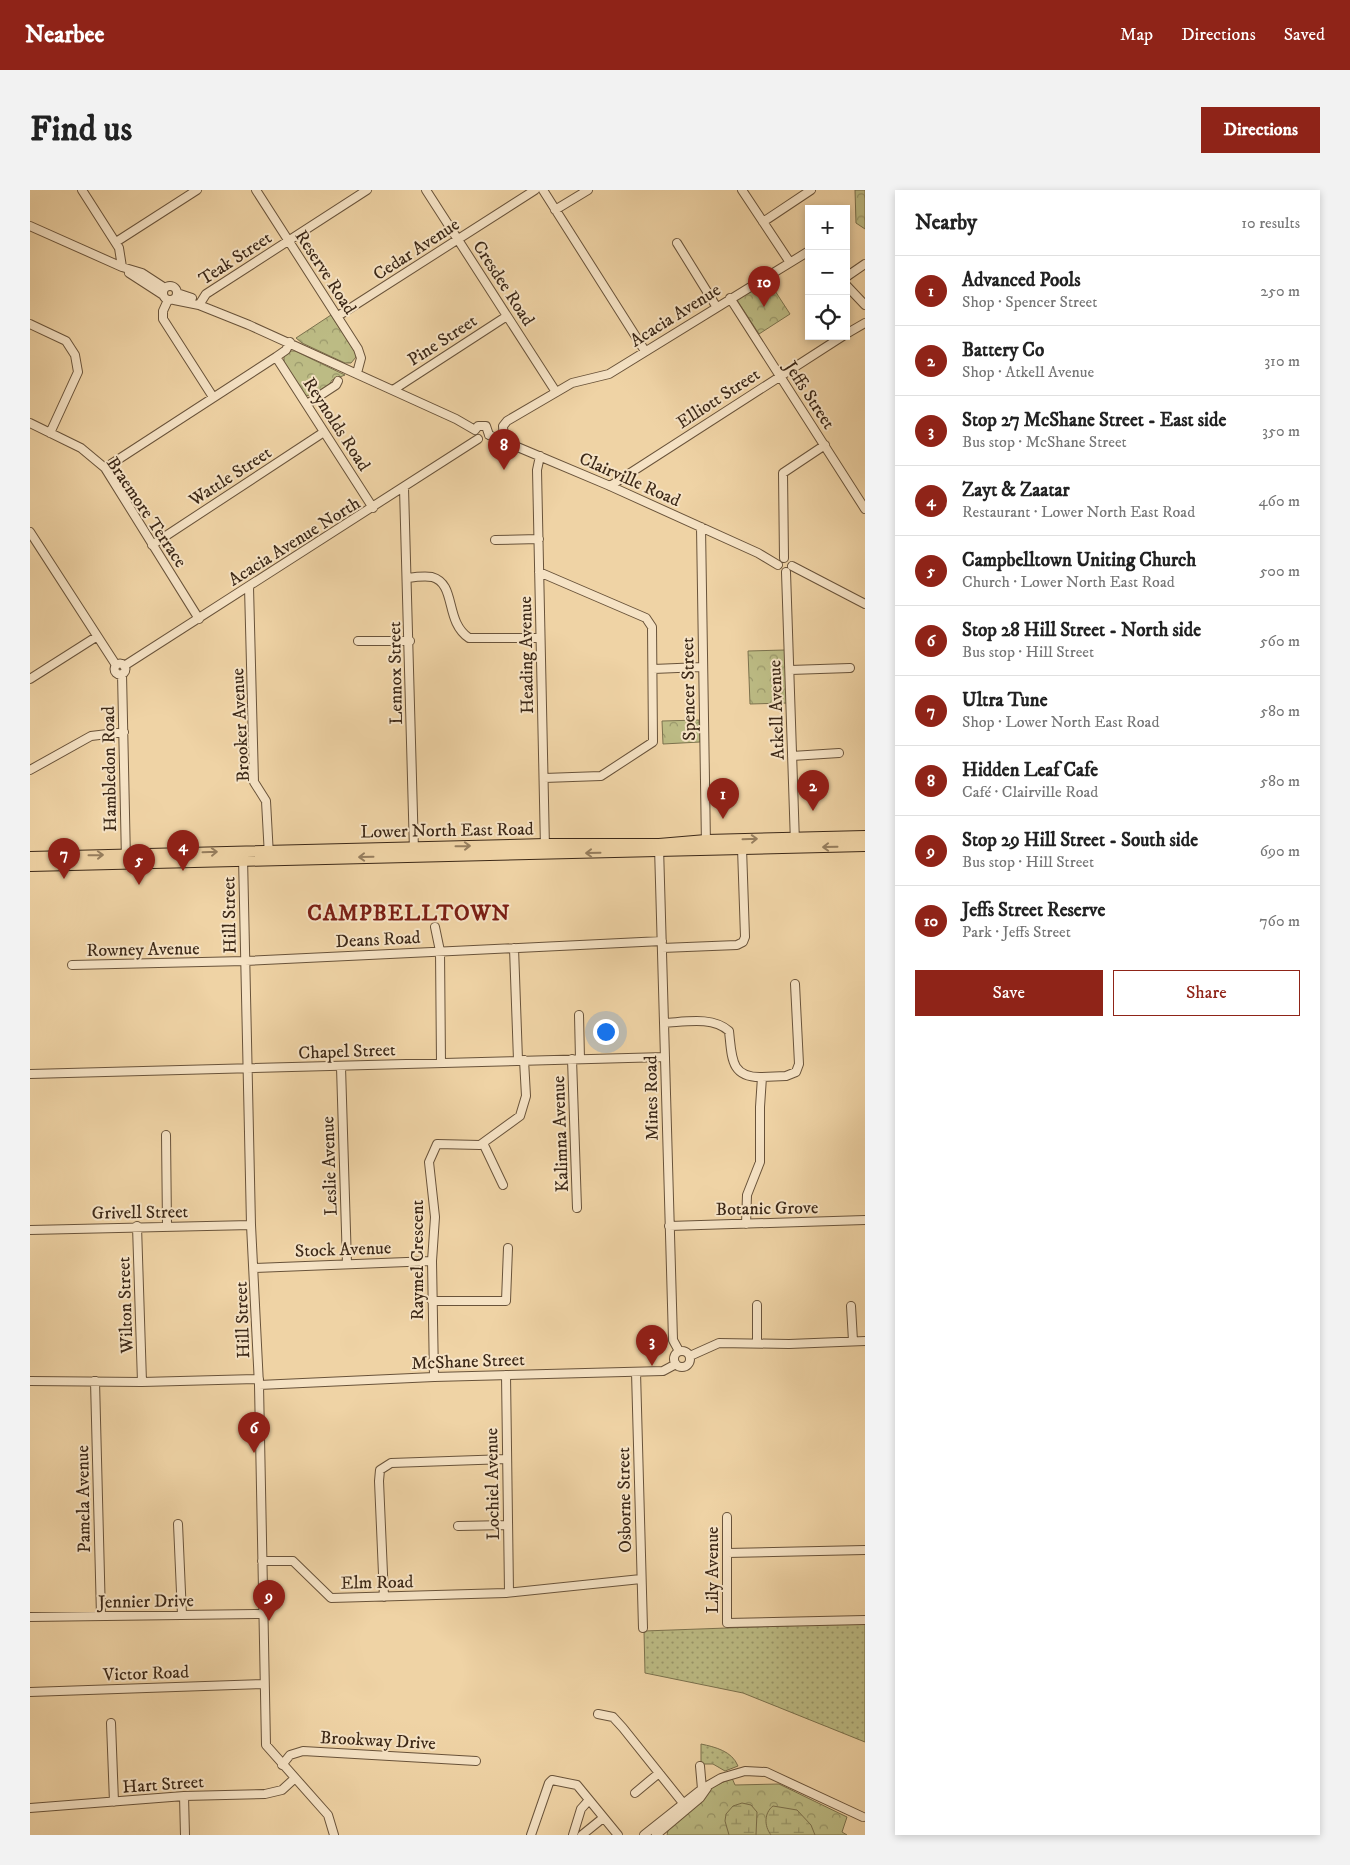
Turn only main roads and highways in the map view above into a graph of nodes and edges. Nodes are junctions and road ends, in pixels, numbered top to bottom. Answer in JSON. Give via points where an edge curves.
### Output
{"nodes":[{"id":1,"x":865,"y":836,"type":"edge"},
{"id":2,"x":795,"y":842,"type":"junction"},
{"id":3,"x":706,"y":844,"type":"junction"},
{"id":4,"x":865,"y":846,"type":"edge"},
{"id":5,"x":30,"y":857,"type":"edge"},
{"id":6,"x":126,"y":859,"type":"junction"},
{"id":7,"x":30,"y":866,"type":"edge"}],
"edges":[{"from":1,"to":2,"type":"main road","name":"Lower North East Road"},
{"from":3,"to":2,"type":"main road","name":"Lower North East Road","one_way":true},
{"from":2,"to":3,"type":"main road","name":"Lower North East Road","via":[[742,848]]},
{"from":4,"to":2,"type":"main road","name":"Lower North East Road","one_way":true},
{"from":3,"to":6,"type":"main road","name":"Lower North East Road","via":[[659,848]]},
{"from":5,"to":6,"type":"main road","name":"Lower North East Road","one_way":true},
{"from":6,"to":7,"type":"main road","name":"Lower North East Road"}]}
